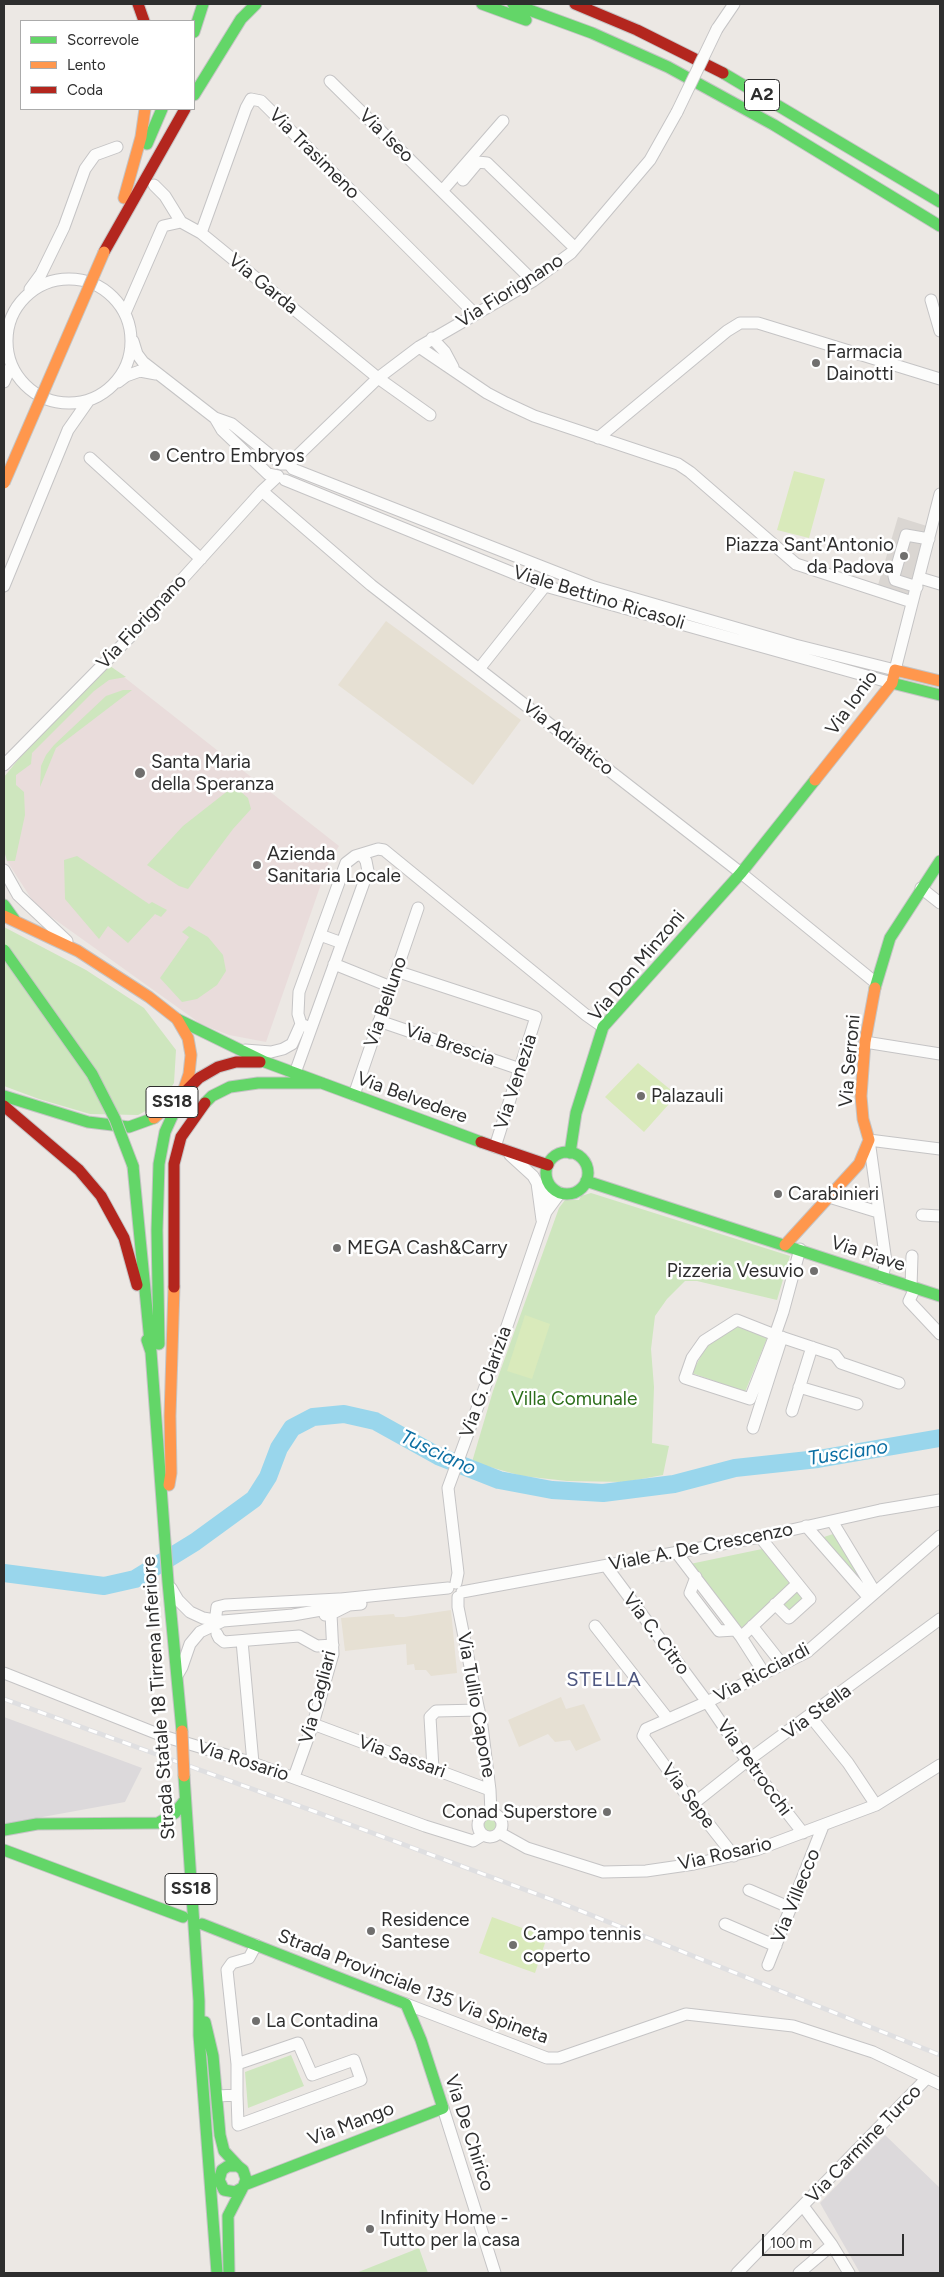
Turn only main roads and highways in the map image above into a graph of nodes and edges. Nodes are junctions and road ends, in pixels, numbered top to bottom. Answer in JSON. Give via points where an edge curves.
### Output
{"nodes":[{"id":1,"x":138,"y":4,"type":"edge"},
{"id":2,"x":203,"y":4,"type":"edge"},
{"id":3,"x":256,"y":4,"type":"edge"},
{"id":4,"x":482,"y":4,"type":"edge"},
{"id":5,"x":513,"y":4,"type":"edge"},
{"id":6,"x":575,"y":4,"type":"edge"},
{"id":7,"x":144,"y":20,"type":"edge"},
{"id":8,"x":195,"y":29,"type":"edge"},
{"id":9,"x":668,"y":67,"type":"junction"},
{"id":10,"x":195,"y":93,"type":"edge"},
{"id":11,"x":145,"y":110,"type":"edge"},
{"id":12,"x":162,"y":110,"type":"edge"},
{"id":13,"x":184,"y":110,"type":"edge"},
{"id":14,"x":125,"y":194,"type":"junction"},
{"id":15,"x":940,"y":202,"type":"edge"},
{"id":16,"x":940,"y":226,"type":"edge"},
{"id":17,"x":104,"y":252,"type":"junction"},
{"id":18,"x":4,"y":483,"type":"edge"},
{"id":19,"x":940,"y":681,"type":"edge"},
{"id":20,"x":892,"y":683,"type":"junction"},
{"id":21,"x":940,"y":695,"type":"edge"},
{"id":22,"x":940,"y":862,"type":"edge"},
{"id":23,"x":741,"y":873,"type":"joint"},
{"id":24,"x":4,"y":905,"type":"edge"},
{"id":25,"x":9,"y":918,"type":"edge"},
{"id":26,"x":4,"y":950,"type":"edge"},
{"id":27,"x":177,"y":1020,"type":"junction"},
{"id":28,"x":265,"y":1062,"type":"junction"},
{"id":29,"x":322,"y":1083,"type":"junction"},
{"id":30,"x":182,"y":1095,"type":"junction"},
{"id":31,"x":4,"y":1096,"type":"edge"},
{"id":32,"x":4,"y":1106,"type":"edge"},
{"id":33,"x":570,"y":1153,"type":"junction"},
{"id":34,"x":548,"y":1164,"type":"junction"},
{"id":35,"x":586,"y":1181,"type":"junction"},
{"id":36,"x":785,"y":1245,"type":"junction"},
{"id":37,"x":940,"y":1296,"type":"edge"},
{"id":38,"x":151,"y":1352,"type":"junction"},
{"id":39,"x":154,"y":1391,"type":"junction"},
{"id":40,"x":163,"y":1520,"type":"junction"},
{"id":41,"x":185,"y":1800,"type":"junction"},
{"id":42,"x":4,"y":1830,"type":"edge"},
{"id":43,"x":4,"y":1850,"type":"edge"},
{"id":44,"x":183,"y":1917,"type":"dead end"},
{"id":45,"x":202,"y":1924,"type":"dead end"},
{"id":46,"x":199,"y":2001,"type":"junction"},
{"id":47,"x":406,"y":2004,"type":"joint"},
{"id":48,"x":200,"y":2051,"type":"junction"},
{"id":49,"x":443,"y":2108,"type":"joint"},
{"id":50,"x":241,"y":2168,"type":"junction"},
{"id":51,"x":220,"y":2173,"type":"junction"},
{"id":52,"x":271,"y":2173,"type":"junction"},
{"id":53,"x":222,"y":2187,"type":"junction"},
{"id":54,"x":243,"y":2187,"type":"junction"},
{"id":55,"x":219,"y":2273,"type":"edge"},
{"id":56,"x":229,"y":2273,"type":"edge"}],
"edges":[{"from":1,"to":7,"type":"main road"},
{"from":2,"to":8,"type":"main road"},
{"from":3,"to":10,"type":"main road","via":[[241,19]]},
{"from":4,"to":9,"type":"main road"},
{"from":5,"to":9,"type":"main road","number":"A2","via":[[592,33]]},
{"from":6,"to":15,"type":"main road","number":"A2","via":[[637,30],[736,80]]},
{"from":9,"to":16,"type":"main road","number":"A2","via":[[774,125]]},
{"from":11,"to":14,"type":"main road"},
{"from":12,"to":14,"type":"main road"},
{"from":13,"to":17,"type":"main road"},
{"from":14,"to":17,"type":"main road"},
{"from":17,"to":18,"type":"main road","bridge":true},
{"from":19,"to":20,"type":"main road","name":"Via Ionio","via":[[895,670]]},
{"from":20,"to":21,"type":"main road"},
{"from":20,"to":23,"type":"main road","name":"Via Ionio"},
{"from":22,"to":36,"type":"main road","name":"Via Serroni","via":[[890,938],[876,983],[865,1042],[861,1096],[869,1140],[859,1164]]},
{"from":23,"to":33,"type":"main road","name":"Via Don Minzoni","via":[[603,1027],[576,1113]]},
{"from":24,"to":25,"type":"main road"},
{"from":25,"to":27,"type":"main road","name":"Via Belvedere","number":"SS18","via":[[78,951],[149,997]]},
{"from":26,"to":38,"type":"main road","bridge":true,"via":[[92,1074],[115,1119],[133,1166]]},
{"from":27,"to":28,"type":"main road","name":"Via Belvedere"},
{"from":27,"to":30,"type":"main road","name":"Via Belvedere","number":"SS18","via":[[188,1038],[191,1055]]},
{"from":28,"to":29,"type":"main road","name":"Via Belvedere"},
{"from":28,"to":30,"type":"main road","name":"Via Belvedere","via":[[236,1062],[218,1067]]},
{"from":29,"to":34,"type":"main road","name":"Via Belvedere"},
{"from":29,"to":40,"type":"main road","via":[[258,1082],[230,1087],[212,1096],[180,1137],[174,1164],[171,1473]]},
{"from":30,"to":31,"type":"main road","name":"Via Belvedere","number":"SS18","via":[[152,1118],[130,1127],[80,1120]]},
{"from":30,"to":39,"type":"main road","name":"Strada Statale 18 Tirrena Inferiore","number":"SS18","via":[[165,1132],[159,1164],[156,1230],[159,1353]]},
{"from":32,"to":38,"type":"main road","name":"Strada Statale 18 Tirrena Inferiore","number":"SS18","via":[[79,1170],[101,1196],[124,1238],[135,1273],[139,1309]]},
{"from":33,"to":34,"type":"main road","via":[[557,1155]]},
{"from":33,"to":35,"type":"main road","via":[[585,1163]]},
{"from":34,"to":35,"type":"main road","via":[[548,1183],[560,1193],[576,1192]]},
{"from":35,"to":36,"type":"main road"},
{"from":36,"to":37,"type":"main road","name":"Via Piave"},
{"from":38,"to":39,"type":"main road","name":"Strada Statale 18 Tirrena Inferiore","number":"SS18"},
{"from":39,"to":40,"type":"main road","name":"Strada Statale 18 Tirrena Inferiore","number":"SS18"},
{"from":40,"to":41,"type":"main road","name":"Strada Statale 18 Tirrena Inferiore","number":"SS18","bridge":true},
{"from":41,"to":42,"type":"main road","via":[[171,1816],[158,1823],[37,1824]]},
{"from":41,"to":46,"type":"main road","name":"Strada Statale 18 Tirrena Inferiore","number":"SS18"},
{"from":43,"to":44,"type":"main road"},
{"from":45,"to":47,"type":"main road","name":"Strada Provinciale 135 Via Spineta"},
{"from":46,"to":48,"type":"main road","name":"Strada Statale 18 Tirrena Inferiore","number":"SS18"},
{"from":46,"to":50,"type":"main road","name":"Strada Statale 18 Tirrena Inferiore","number":"SS18","via":[[211,2041],[222,2144],[224,2151]]},
{"from":47,"to":49,"type":"main road","name":"Via De Chirico"},
{"from":48,"to":51,"type":"main road","number":"SS18"},
{"from":48,"to":55,"type":"main road","name":"Strada Statale 18 Tirrena Inferiore","number":"SS18"},
{"from":49,"to":52,"type":"main road","name":"Via Mango"},
{"from":50,"to":51,"type":"main road","via":[[228,2166]]},
{"from":50,"to":52,"type":"main road","name":"Via Mango"},
{"from":50,"to":54,"type":"main road","via":[[246,2179]]},
{"from":51,"to":53,"type":"main road"},
{"from":52,"to":54,"type":"main road","name":"Via Mango"},
{"from":53,"to":54,"type":"main road","via":[[232,2192]]},
{"from":53,"to":55,"type":"main road","number":"SS18"},
{"from":54,"to":56,"type":"main road","via":[[228,2216]]}]}
